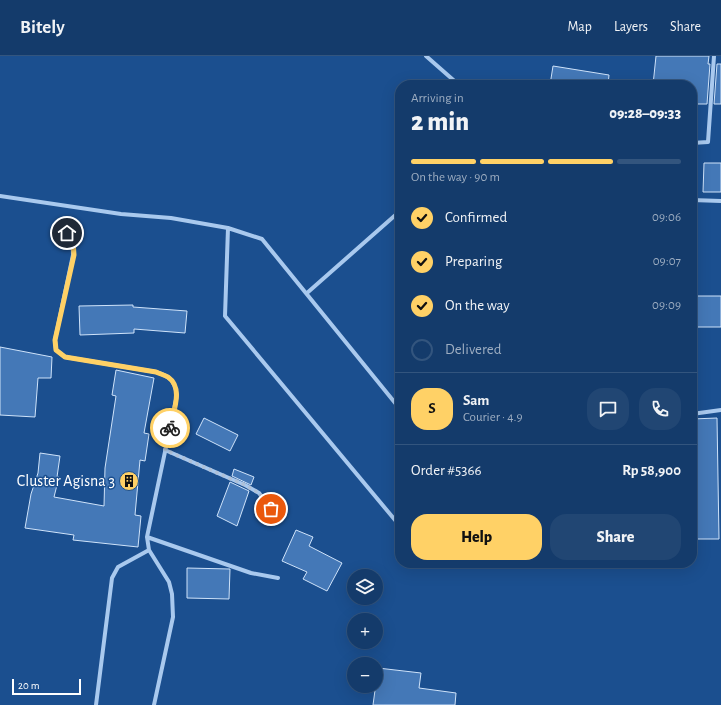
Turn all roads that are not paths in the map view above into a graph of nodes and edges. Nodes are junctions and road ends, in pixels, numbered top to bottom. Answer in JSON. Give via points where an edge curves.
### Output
{"nodes":[{"id":1,"x":426,"y":56,"type":"edge"},
{"id":2,"x":714,"y":56,"type":"edge"},
{"id":3,"x":453,"y":80,"type":"edge"},
{"id":4,"x":697,"y":143,"type":"edge"},
{"id":5,"x":0,"y":196,"type":"edge"},
{"id":6,"x":697,"y":200,"type":"edge"},
{"id":7,"x":721,"y":201,"type":"edge"},
{"id":8,"x":395,"y":215,"type":"edge"},
{"id":9,"x":228,"y":228,"type":"junction"},
{"id":10,"x":54,"y":229,"type":"dead end"},
{"id":11,"x":307,"y":294,"type":"junction"},
{"id":12,"x":395,"y":403,"type":"edge"},
{"id":13,"x":721,"y":410,"type":"edge"},
{"id":14,"x":697,"y":413,"type":"edge"},
{"id":15,"x":165,"y":450,"type":"junction"},
{"id":16,"x":271,"y":509,"type":"dead end"},
{"id":17,"x":395,"y":520,"type":"edge"},
{"id":18,"x":147,"y":537,"type":"junction"},
{"id":19,"x":149,"y":550,"type":"junction"},
{"id":20,"x":278,"y":578,"type":"dead end"},
{"id":21,"x":96,"y":705,"type":"edge"},
{"id":22,"x":154,"y":705,"type":"edge"}],
"edges":[{"from":1,"to":3,"type":"street"},
{"from":2,"to":4,"type":"street","via":[[708,142]]},
{"from":5,"to":9,"type":"street"},
{"from":6,"to":7,"type":"street"},
{"from":8,"to":11,"type":"street"},
{"from":9,"to":11,"type":"street","via":[[262,239]]},
{"from":9,"to":17,"type":"street","via":[[225,316]]},
{"from":10,"to":15,"type":"street","via":[[67,233],[73,241],[74,255],[55,340],[56,350],[65,357],[168,376],[175,384],[177,396]]},
{"from":11,"to":12,"type":"street"},
{"from":13,"to":14,"type":"street"},
{"from":15,"to":16,"type":"street","via":[[245,485],[259,493]]},
{"from":15,"to":18,"type":"street"},
{"from":18,"to":19,"type":"street"},
{"from":18,"to":20,"type":"street","via":[[251,573]]},
{"from":19,"to":21,"type":"street","via":[[118,567],[112,578]]},
{"from":19,"to":22,"type":"street","via":[[169,582],[173,617]]}]}
